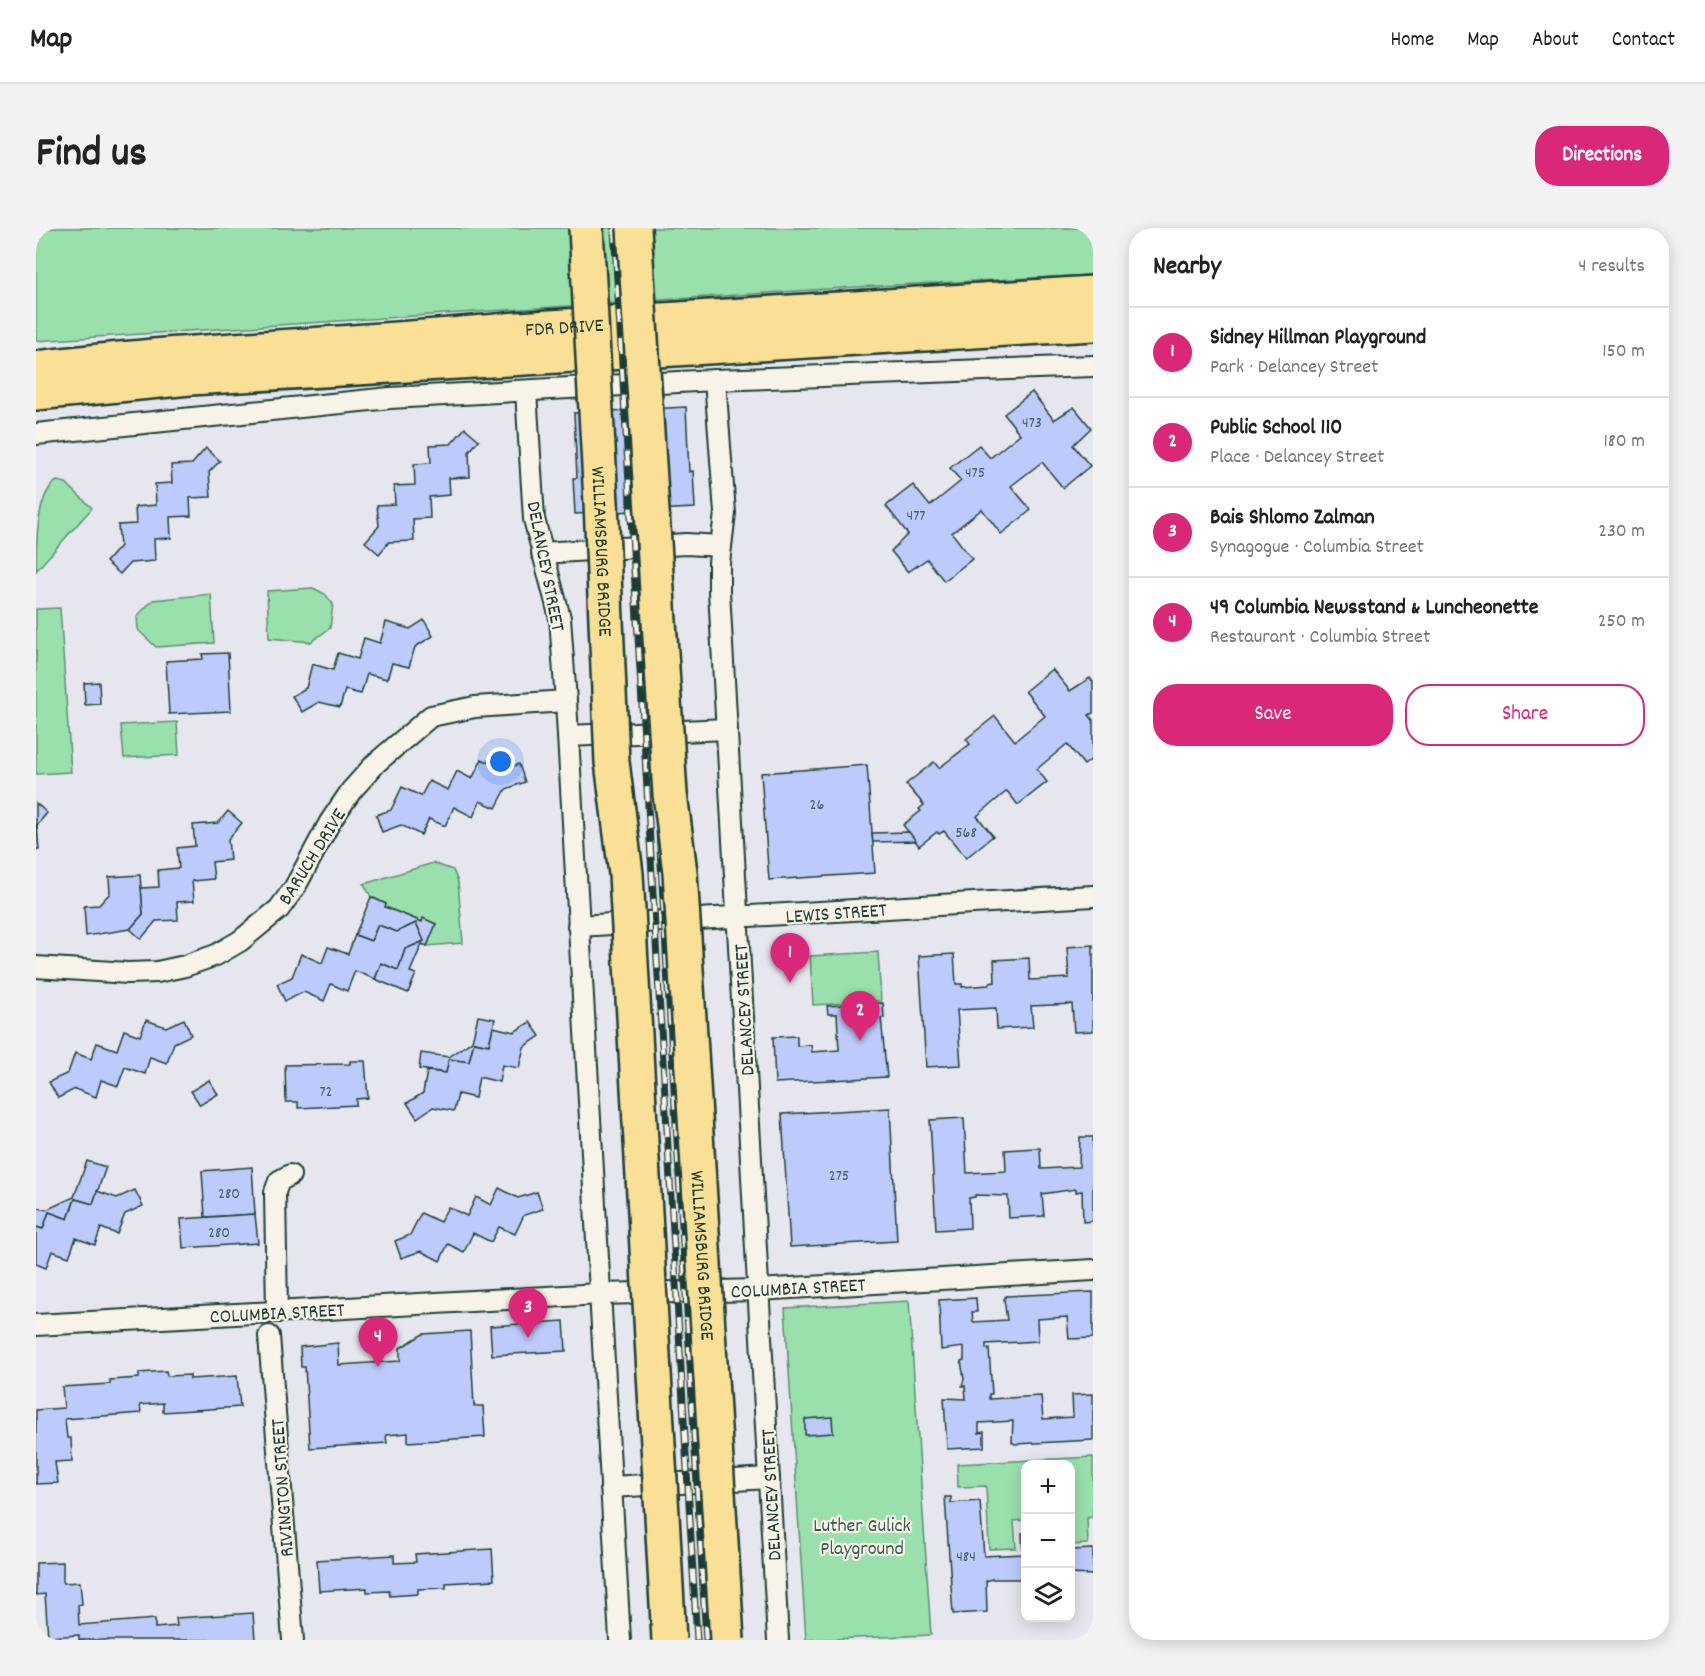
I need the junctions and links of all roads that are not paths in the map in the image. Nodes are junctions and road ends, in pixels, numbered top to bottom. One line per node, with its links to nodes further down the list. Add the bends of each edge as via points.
1 (586, 228): 25 (highway, WILLIAMSBURG BRIDGE, bridge, via 612,762)
2 (601, 228): 25 (highway, WILLIAMSBURG BRIDGE, bridge, via 628,755)
3 (634, 228): 24 (highway, WILLIAMSBURG BRIDGE, bridge, via 670,794)
4 (653, 228): 24 (highway, WILLIAMSBURG BRIDGE, bridge, via 668,501 691,789)
5 (1093, 293): 7 (highway, FDR DRIVE)
6 (1093, 324): 10 (highway, FDR DRIVE)
7 (518, 329): 9 (highway, via 424,327); 12 (highway, FDR DRIVE)
8 (1093, 344): 10 (highway, via 741,366 501,375)
9 (36, 354)
10 (438, 363): 13 (highway, FDR DRIVE)
11 (1093, 366): 14 (street)
12 (36, 368)
13 (190, 378): 16 (highway, FDR DRIVE); 17 (highway, via 102,403)
14 (715, 380): 15 (street); 19 (street, DELANCEY STREET, via 725,513)
15 (526, 391): 18 (street, via 390,398); 20 (street, DELANCEY STREET, via 534,519)
16 (36, 393)
17 (36, 413)
18 (36, 434)
19 (721, 546): 20 (street, via 686,544); 22 (street, DELANCEY STREET, via 719,591)
20 (542, 553): 21 (street, DELANCEY STREET, via 560,618)
21 (566, 701): 23 (street, DELANCEY STREET); 29 (street, BARUCH DRIVE, via 475,707 431,716 383,756 351,791 296,887 279,909 216,955 157,972)
22 (727, 729): 23 (street); 27 (street, DELANCEY STREET)
23 (568, 736): 28 (street, DELANCEY STREET)
24 (680, 872): 42 (highway, WILLIAMSBURG BRIDGE, bridge)
25 (626, 874): 41 (highway, WILLIAMSBURG BRIDGE, bridge)
26 (1093, 897): 27 (street, LEWIS STREET)
27 (738, 918): 28 (street, LEWIS STREET); 32 (street, DELANCEY STREET)
28 (578, 926): 33 (street, DELANCEY STREET)
29 (36, 968)
30 (290, 1174): 34 (street, via 279,1181 275,1192)
31 (1093, 1270): 32 (street, COLUMBIA STREET)
32 (758, 1290): 33 (street, COLUMBIA STREET); 37 (street, DELANCEY STREET)
33 (600, 1294): 34 (street, COLUMBIA STREET); 38 (street, DELANCEY STREET)
34 (277, 1312): 35 (street, COLUMBIA STREET)
35 (36, 1325)
36 (269, 1336): 39 (street, RIVINGTON STREET)
37 (769, 1478): 38 (street); 43 (street, DELANCEY STREET)
38 (611, 1487): 40 (street, DELANCEY STREET)
39 (293, 1640)
40 (620, 1640)
41 (669, 1640)
42 (727, 1640)
43 (778, 1640)

